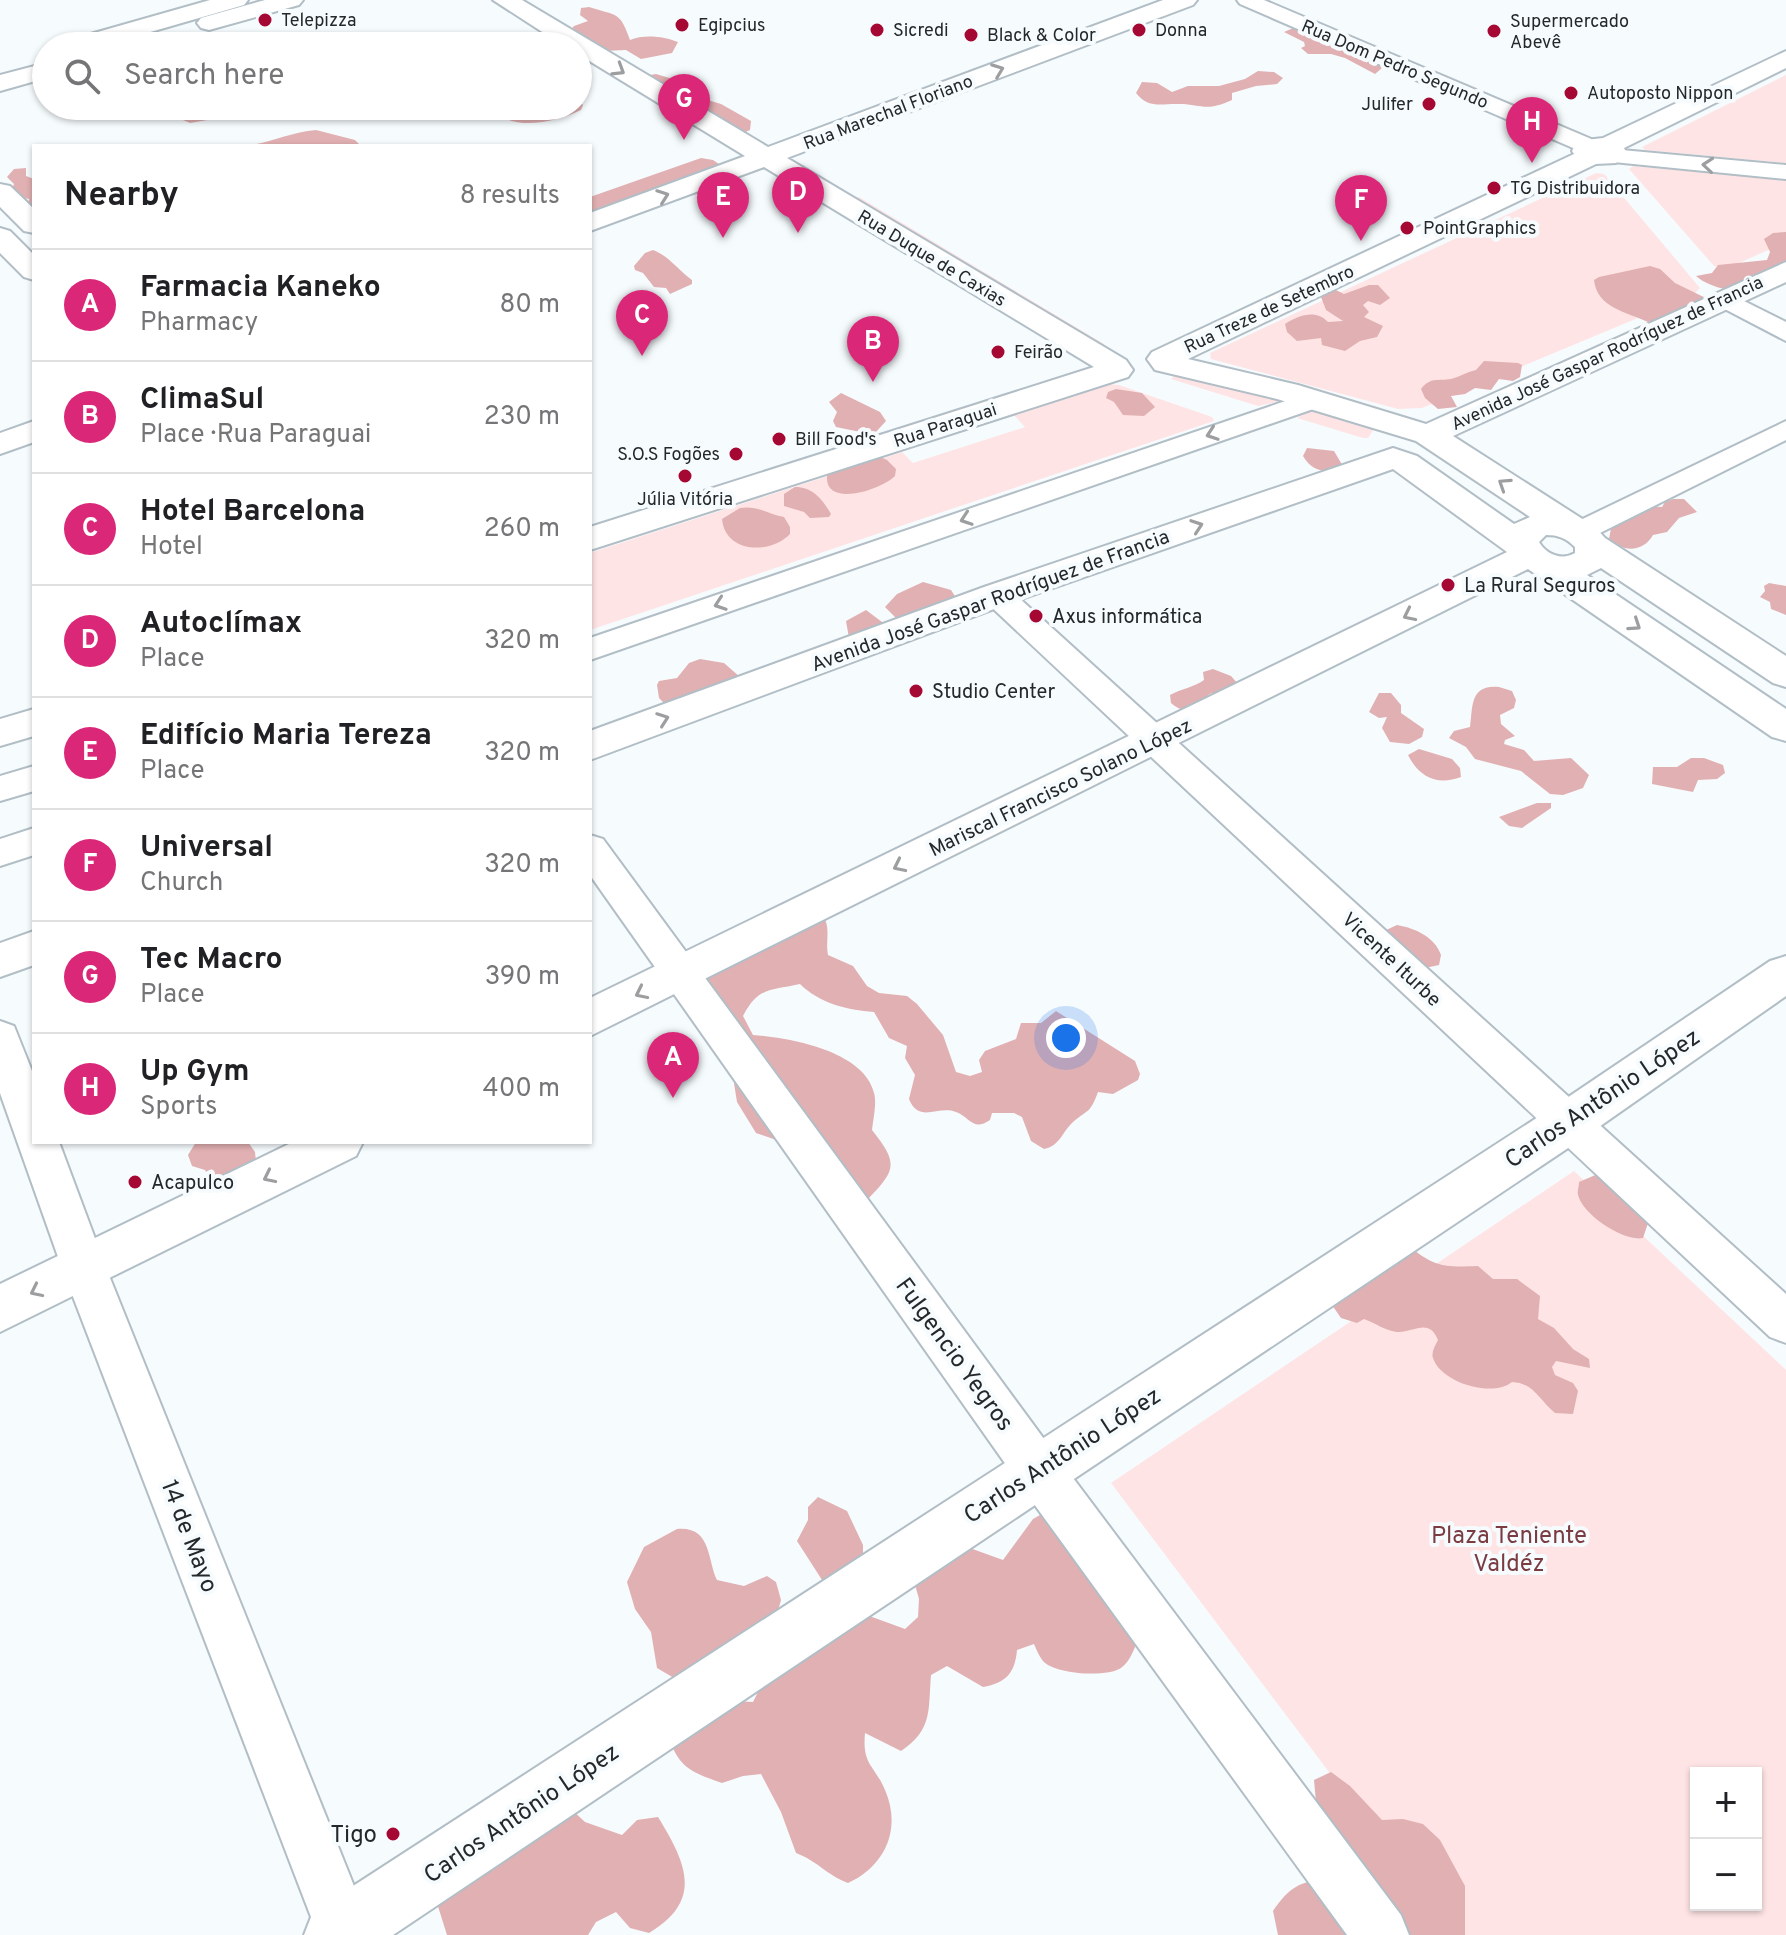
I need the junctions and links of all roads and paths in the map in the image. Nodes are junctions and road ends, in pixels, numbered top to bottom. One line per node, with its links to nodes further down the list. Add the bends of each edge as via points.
1 (236, 0): 9 (main road)
2 (291, 0): 10 (main road)
3 (1130, 0): 8 (main road, Rua Marechal Floriano)
4 (1185, 0): 12 (main road, Rua Marechal Floriano)
5 (1247, 0): 22 (street, Rua Dom Pedro Segundo)
6 (550, 1): 7 (main road); 21 (main road, Rua Duque de Caxias)
7 (514, 6): 11 (main road, Rua Duque de Caxias, one-way to 11)
8 (1067, 24): 12 (main road); 19 (main road, Rua Marechal Floriano)
9 (124, 32)
10 (179, 32)
11 (561, 32)
12 (1091, 35): 20 (main road, Rua Marechal Floriano, one-way to 12)
13 (592, 49): 21 (main road, Rua Duque de Caxias, one-way to 21)
14 (32, 58): 16 (main road)
15 (1786, 58): 22 (main road, Rua Treze de Setembro)
16 (0, 67)
17 (32, 74): 18 (main road)
18 (0, 83)
19 (866, 98): 20 (main road); 21 (main road, Rua Marechal Floriano)
20 (891, 111): 21 (main road, Rua Marechal Floriano)
21 (768, 146): 24 (main road, Rua Duque de Caxias); 26 (main road, Rua Duque de Caxias); 27 (main road, Rua Marechal Floriano); 28 (main road, Rua Marechal Floriano, one-way to 21)
22 (1599, 151): 23 (street, Rua Dom Pedro Segundo, one-way to 22); 36 (main road, Rua Treze de Setembro)
23 (1786, 172)
24 (858, 185): 26 (main road); 36 (main road, Rua Duque de Caxias)
25 (0, 192): 29 (main road)
26 (830, 197): 36 (main road, Rua Duque de Caxias)
27 (592, 199)
28 (592, 222)
29 (32, 224)
30 (32, 227): 31 (main road)
31 (0, 237): 32 (main road)
32 (32, 269)
33 (1786, 271): 34 (main road, Avenida José Gaspar Rodríguez de Francia)
34 (1726, 300): 35 (street); 43 (main road, Avenida José Gaspar Rodríguez de Francia)
35 (1786, 333)
36 (1140, 364): 37 (main road, Rua Duque de Caxias); 39 (main road, Rua Duque de Caxias); 47 (main road, Rua Paraguai)
37 (1312, 400): 39 (street); 43 (main road, Rua Duque de Caxias)
38 (32, 407): 40 (main road)
39 (1264, 416): 45 (main road, Rua Duque de Caxias); 50 (street, one-way to 50)
40 (0, 418)
41 (1786, 429): 46 (street)
42 (32, 432): 44 (main road)
43 (1428, 435): 45 (main road, Avenida José Gaspar Rodríguez de Francia, via 1393,433 1383,441); 46 (main road, Rua Duque de Caxias, one-way to 43)
44 (0, 444)
45 (1394, 458): 48 (main road, Rua Duque de Caxias); 49 (main road, Avenida José Gaspar Rodríguez de Francia, one-way to 45)
46 (1580, 535): 48 (main road, via 1592,558 1580,567); 51 (main road, Rua Duque de Caxias)
47 (592, 538)
48 (1533, 555): 53 (main road, Rua Duque de Caxias, one-way to 53); 55 (main road, Mariscal Francisco Solano López, one-way to 55)
49 (997, 595): 55 (street, Vicente Iturbe); 56 (main road, Avenida José Gaspar Rodríguez de Francia, one-way to 49)
50 (592, 648)
51 (1786, 674)
52 (32, 723): 54 (main road)
53 (1786, 728)
54 (0, 733)
55 (1156, 740): 65 (main road, Mariscal Francisco Solano López, one-way to 65); 68 (street, Vicente Iturbe)
56 (592, 745)
57 (32, 779): 58 (street)
58 (0, 789)
59 (32, 842): 61 (street)
60 (592, 851): 65 (street, Fulgencio Yegros)
61 (0, 853)
62 (32, 949): 63 (main road)
63 (0, 960)
64 (1786, 973): 68 (main road, Carlos Antônio López)
65 (680, 974): 66 (main road, Mariscal Francisco Solano López, one-way to 66); 75 (street, Fulgencio Yegros)
66 (592, 1017)
67 (0, 1037): 69 (street)
68 (1569, 1122): 74 (street, Vicente Iturbe); 75 (main road, Carlos Antônio López)
69 (32, 1125)
70 (39, 1144): 72 (street, 14 de Mayo)
71 (335, 1144): 72 (main road, one-way to 72)
72 (84, 1268): 73 (main road, one-way to 73); 76 (street, 14 de Mayo)
73 (0, 1309)
74 (1786, 1323)
75 (1038, 1470): 76 (main road, Carlos Antônio López); 77 (street, Fulgencio Yegros)
76 (343, 1934)
77 (1381, 1935)

